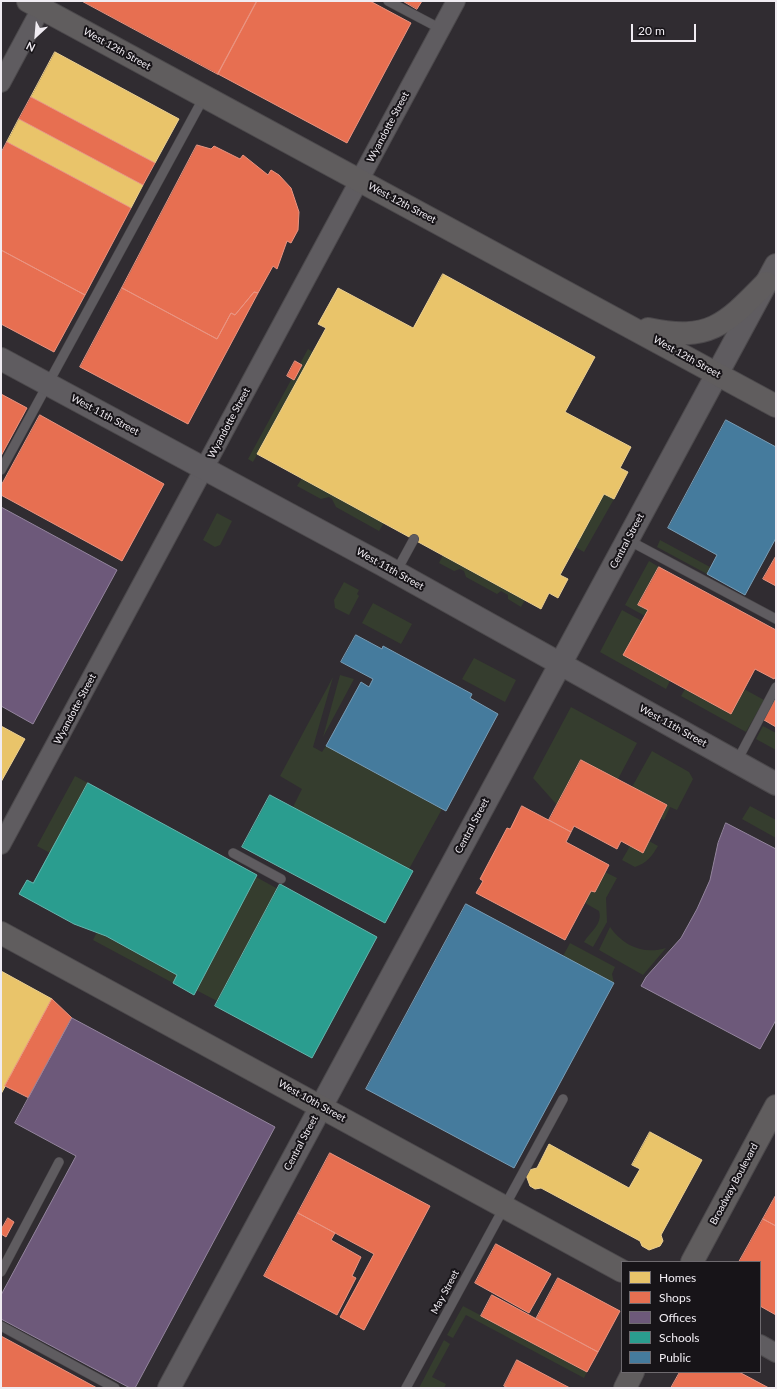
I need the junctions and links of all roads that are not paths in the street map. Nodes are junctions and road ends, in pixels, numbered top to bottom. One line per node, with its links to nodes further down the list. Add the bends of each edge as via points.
1 (388, 1): 4 (lane)
2 (456, 1): 4 (street, Wyandotte Street)
3 (38, 3): 5 (street); 6 (main road, West 12th Street)
4 (441, 29): 7 (street, Wyandotte Street)
5 (1, 83)
6 (204, 96): 7 (main road, West 12th Street); 12 (lane)
7 (359, 180): 9 (main road, West 12th Street); 14 (street, Wyandotte Street)
8 (771, 274): 9 (main road, via 742,308 720,325 704,332 670,334); 11 (street, Central Street)
9 (627, 324): 11 (main road, West 12th Street)
10 (1, 359): 12 (street, West 11th Street)
11 (717, 373): 13 (main road, West 12th Street); 17 (street, Central Street)
12 (48, 384): 14 (street, West 11th Street); 15 (lane)
13 (776, 406)
14 (204, 469): 18 (street, West 11th Street); 24 (street, Wyandotte Street)
15 (1, 470)
16 (414, 539): 18 (lane)
17 (628, 540): 19 (lane); 20 (street, Central Street)
18 (396, 572): 20 (street, West 11th Street)
19 (776, 619)
20 (561, 664): 22 (street, West 11th Street); 29 (street, Central Street)
21 (776, 687): 22 (lane)
22 (737, 761): 23 (street, West 11th Street)
23 (776, 784)
24 (1, 845)
25 (233, 853): 26 (lane)
26 (281, 879)
27 (1, 933): 29 (main road, West 10th Street)
28 (563, 1099): 32 (lane, May Street)
29 (321, 1106): 32 (main road, West 10th Street); 41 (street, Central Street)
30 (776, 1106): 33 (main road, Broadway Boulevard)
31 (59, 1162): 35 (lane)
32 (504, 1207): 34 (main road, West 10th Street); 42 (lane, May Street)
33 (693, 1261)
34 (621, 1270)
35 (1, 1272)
36 (1, 1326): 40 (lane)
37 (761, 1345): 38 (street)
38 (776, 1353)
39 (632, 1373): 43 (main road)
40 (115, 1388)
41 (169, 1388)
42 (406, 1388)
43 (625, 1388)

